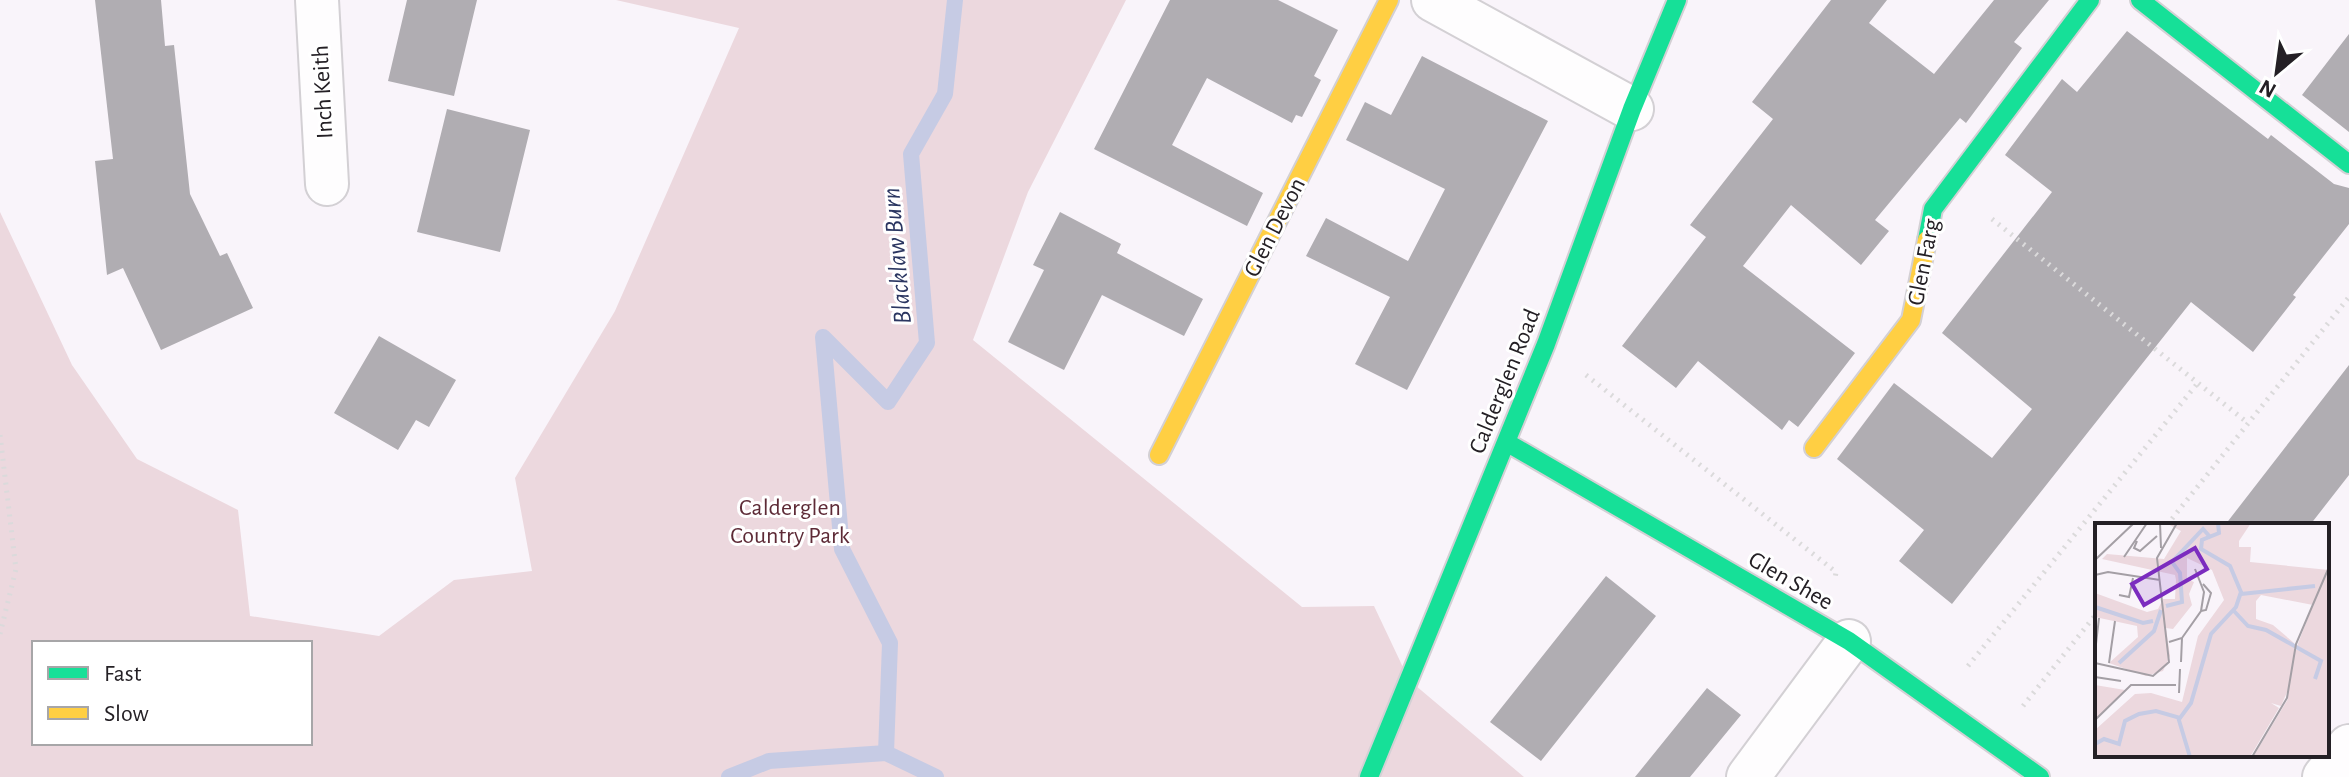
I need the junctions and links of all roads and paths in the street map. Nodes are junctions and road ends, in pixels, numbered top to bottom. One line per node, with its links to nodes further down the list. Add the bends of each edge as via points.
1 (317, 0): 9 (street, Inch Keith)
2 (1389, 0): 18 (street, Glen Devon)
3 (1433, 0): 7 (street)
4 (1677, 0): 7 (street, Calderglen Road)
5 (2090, 0): 17 (street, Glen Farg, via 1933,209 1911,320)
6 (2153, 4): 8 (street)
7 (1632, 109): 12 (street, Calderglen Road)
8 (2349, 164)
9 (327, 184)
10 (1992, 219): 13 (path)
11 (2349, 297): 14 (path)
12 (1546, 344): 16 (street, Calderglen Road); 22 (path, via 1836,572)
13 (2197, 384): 14 (path); 23 (path)
14 (2248, 423): 19 (path)
15 (0, 435): 21 (path, via 16,569)
16 (1506, 442): 22 (street, Glen Shee); 26 (street, Calderglen Road)
17 (1814, 448)
18 (1159, 455)
19 (2169, 523)
20 (2095, 616): 24 (path)
21 (0, 634)
22 (1837, 634): 23 (street, Glen Shee); 27 (street)
23 (1937, 704): 24 (street, Glen Shee)
24 (1993, 743): 28 (street, Glen Shee)
25 (2349, 746): 29 (street)
26 (1369, 777)
27 (1748, 777)
28 (2040, 777)
29 (2324, 777)

